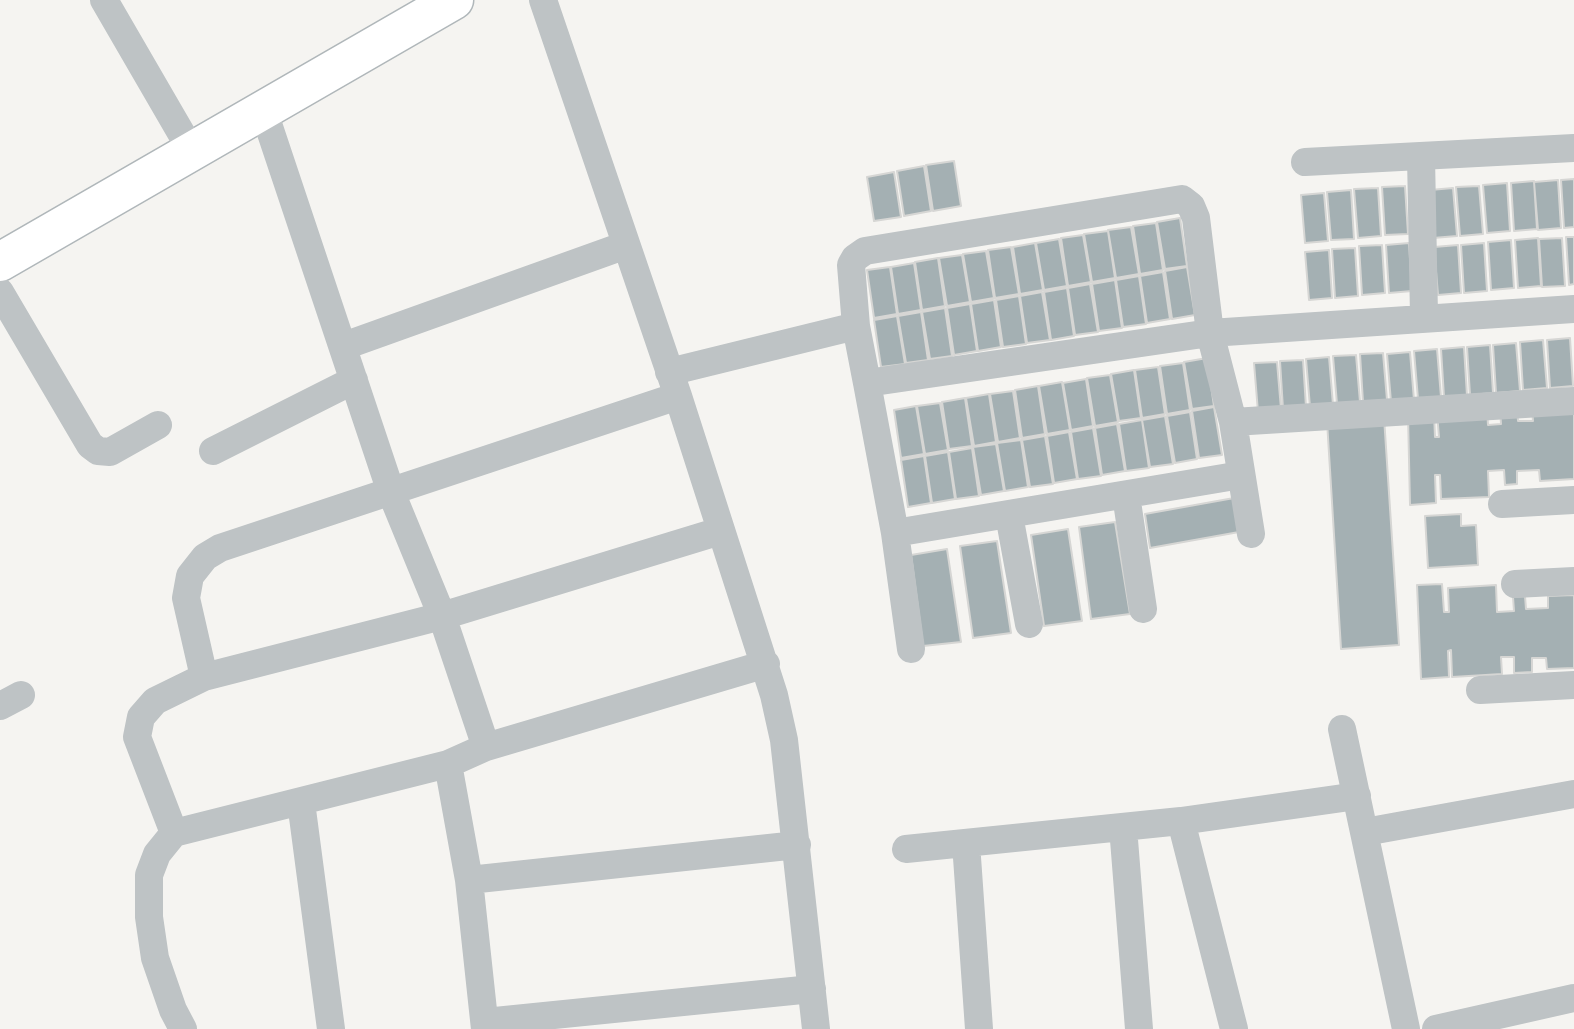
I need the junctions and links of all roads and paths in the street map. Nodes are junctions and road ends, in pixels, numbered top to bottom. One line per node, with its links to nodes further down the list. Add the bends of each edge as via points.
1 (104, 0): 6 (street)
2 (454, 0): 4 (main road)
3 (543, 0): 9 (street)
4 (263, 109): 6 (main road); 16 (street)
5 (1574, 148): 7 (street)
6 (191, 150): 10 (main road)
7 (1421, 156): 8 (street); 13 (street)
8 (1305, 162)
9 (626, 245): 16 (street); 19 (street)
10 (0, 262)
11 (0, 292): 22 (street, via 90,445 110,452)
12 (1574, 309): 13 (street)
13 (1424, 316): 15 (street)
14 (856, 326): 15 (street, via 851,265 865,251 1182,199 1196,218); 18 (street); 19 (street)
15 (1210, 333): 18 (street); 21 (street)
16 (344, 346): 17 (street)
17 (354, 380): 23 (street); 25 (street)
18 (867, 383): 31 (street)
19 (674, 384): 25 (street); 30 (street)
20 (1574, 401): 21 (street)
21 (1233, 422): 24 (street)
22 (158, 425)
23 (212, 451)
24 (1241, 475): 26 (street); 32 (street)
25 (391, 492): 36 (street); 40 (street, via 220,548 205,557 190,576 187,598)
26 (1126, 495): 29 (street); 35 (street)
27 (1574, 500): 28 (street)
28 (1502, 504)
29 (1009, 515): 31 (street); 37 (street)
30 (720, 531): 36 (street); 39 (street)
31 (895, 533): 38 (street)
32 (1251, 534)
33 (1574, 581): 34 (street)
34 (1515, 584)
35 (1143, 609)
36 (442, 616): 40 (street); 44 (street)
37 (1028, 624)
38 (911, 649)
39 (766, 664): 44 (street); 54 (street, via 785,740)
40 (204, 677): 52 (street, via 155,701 141,717 137,737)
41 (1574, 685): 42 (street)
42 (1480, 690)
43 (1342, 729): 47 (street)
44 (486, 747): 45 (street)
45 (448, 764): 48 (street); 56 (street)
46 (1574, 794): 51 (street)
47 (1357, 796): 49 (street); 51 (street)
48 (300, 802): 52 (street); 61 (street)
49 (1181, 821): 50 (street); 65 (street)
50 (1124, 827): 53 (street); 64 (street)
51 (1365, 832): 66 (street)
52 (174, 833): 60 (street, via 157,854 149,875 149,917 155,958)
53 (966, 843): 55 (street); 63 (street)
54 (797, 845): 56 (street); 57 (street)
55 (906, 849)
56 (469, 880): 59 (street)
57 (811, 989): 59 (street); 62 (street)
58 (1574, 998): 67 (street)
59 (485, 1025)
60 (183, 1029)
61 (331, 1029)
62 (816, 1029)
63 (979, 1029)
64 (1139, 1029)
65 (1234, 1029)
66 (1406, 1029)
67 (1436, 1029)

